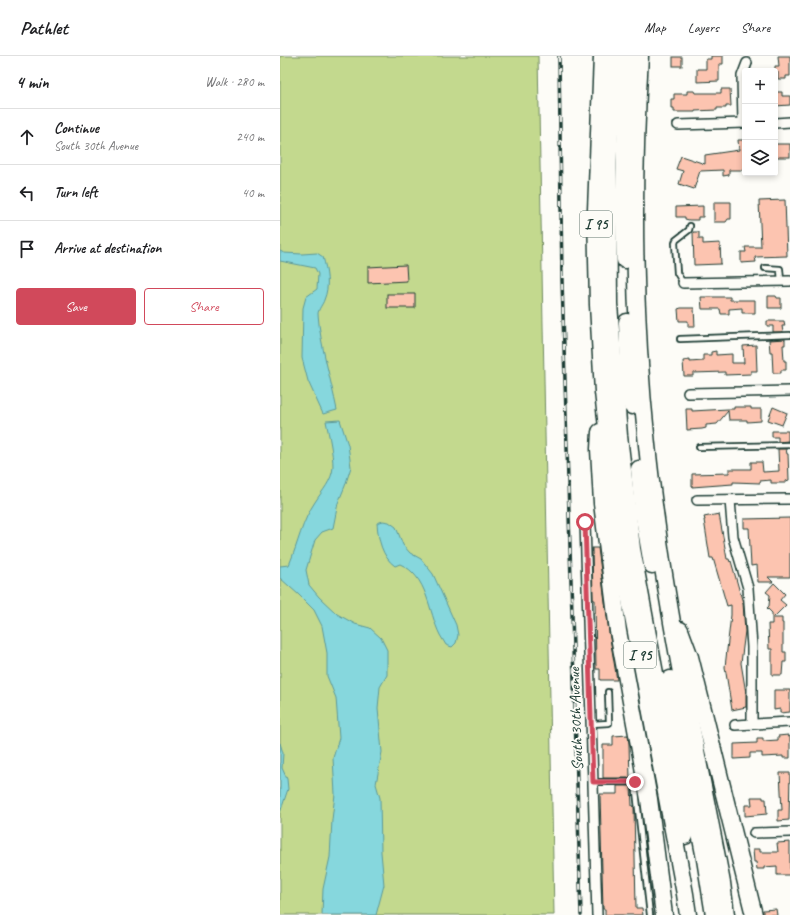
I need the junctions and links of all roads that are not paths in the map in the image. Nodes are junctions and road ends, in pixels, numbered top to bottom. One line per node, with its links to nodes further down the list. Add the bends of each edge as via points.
1 (602, 56): 20 (highway, I 95, via 596,210)
2 (614, 56): 41 (highway, via 608,170 609,304 619,436 632,549)
3 (629, 56): 42 (highway, via 623,210 629,371 643,512)
4 (640, 56): 7 (highway, I 95)
5 (644, 56): 7 (highway)
6 (747, 63): 8 (street, via 742,76)
7 (639, 72): 28 (highway, I 95, via 635,206 636,301 647,446)
8 (743, 104)
9 (790, 122): 11 (street)
10 (742, 123): 12 (street)
11 (778, 123)
12 (678, 125)
13 (690, 226): 16 (lane, via 675,243 677,273)
14 (765, 268): 15 (lane, via 780,269)
15 (786, 281): 16 (street)
16 (683, 283)
17 (790, 336): 18 (lane)
18 (680, 339)
19 (790, 391): 21 (street)
20 (603, 392): 39 (highway, via 599,449 608,561 618,631 649,799); 40 (highway, I 95, via 627,584)
21 (688, 393)
22 (790, 445): 23 (lane)
23 (699, 447)
24 (790, 499): 26 (street)
25 (697, 500): 26 (street)
26 (730, 500): 32 (street, via 733,537 748,588 752,648)
27 (585, 522): 31 (street, South 30th Avenue)
28 (667, 597): 43 (highway, I 95); 44 (highway, via 690,657)
29 (608, 692): 31 (lane, via 609,723)
30 (790, 722): 32 (street)
31 (591, 724): 34 (street, South 30th Avenue)
32 (752, 724): 33 (street)
33 (735, 725)
34 (593, 782): 37 (street, South 30th Avenue); 38 (lane, via 635,782)
35 (790, 832): 36 (street)
36 (754, 833)
37 (597, 915)
38 (650, 915)
39 (664, 915)
40 (688, 915)
41 (699, 915)
42 (714, 915)
43 (726, 915)
44 (754, 915)

